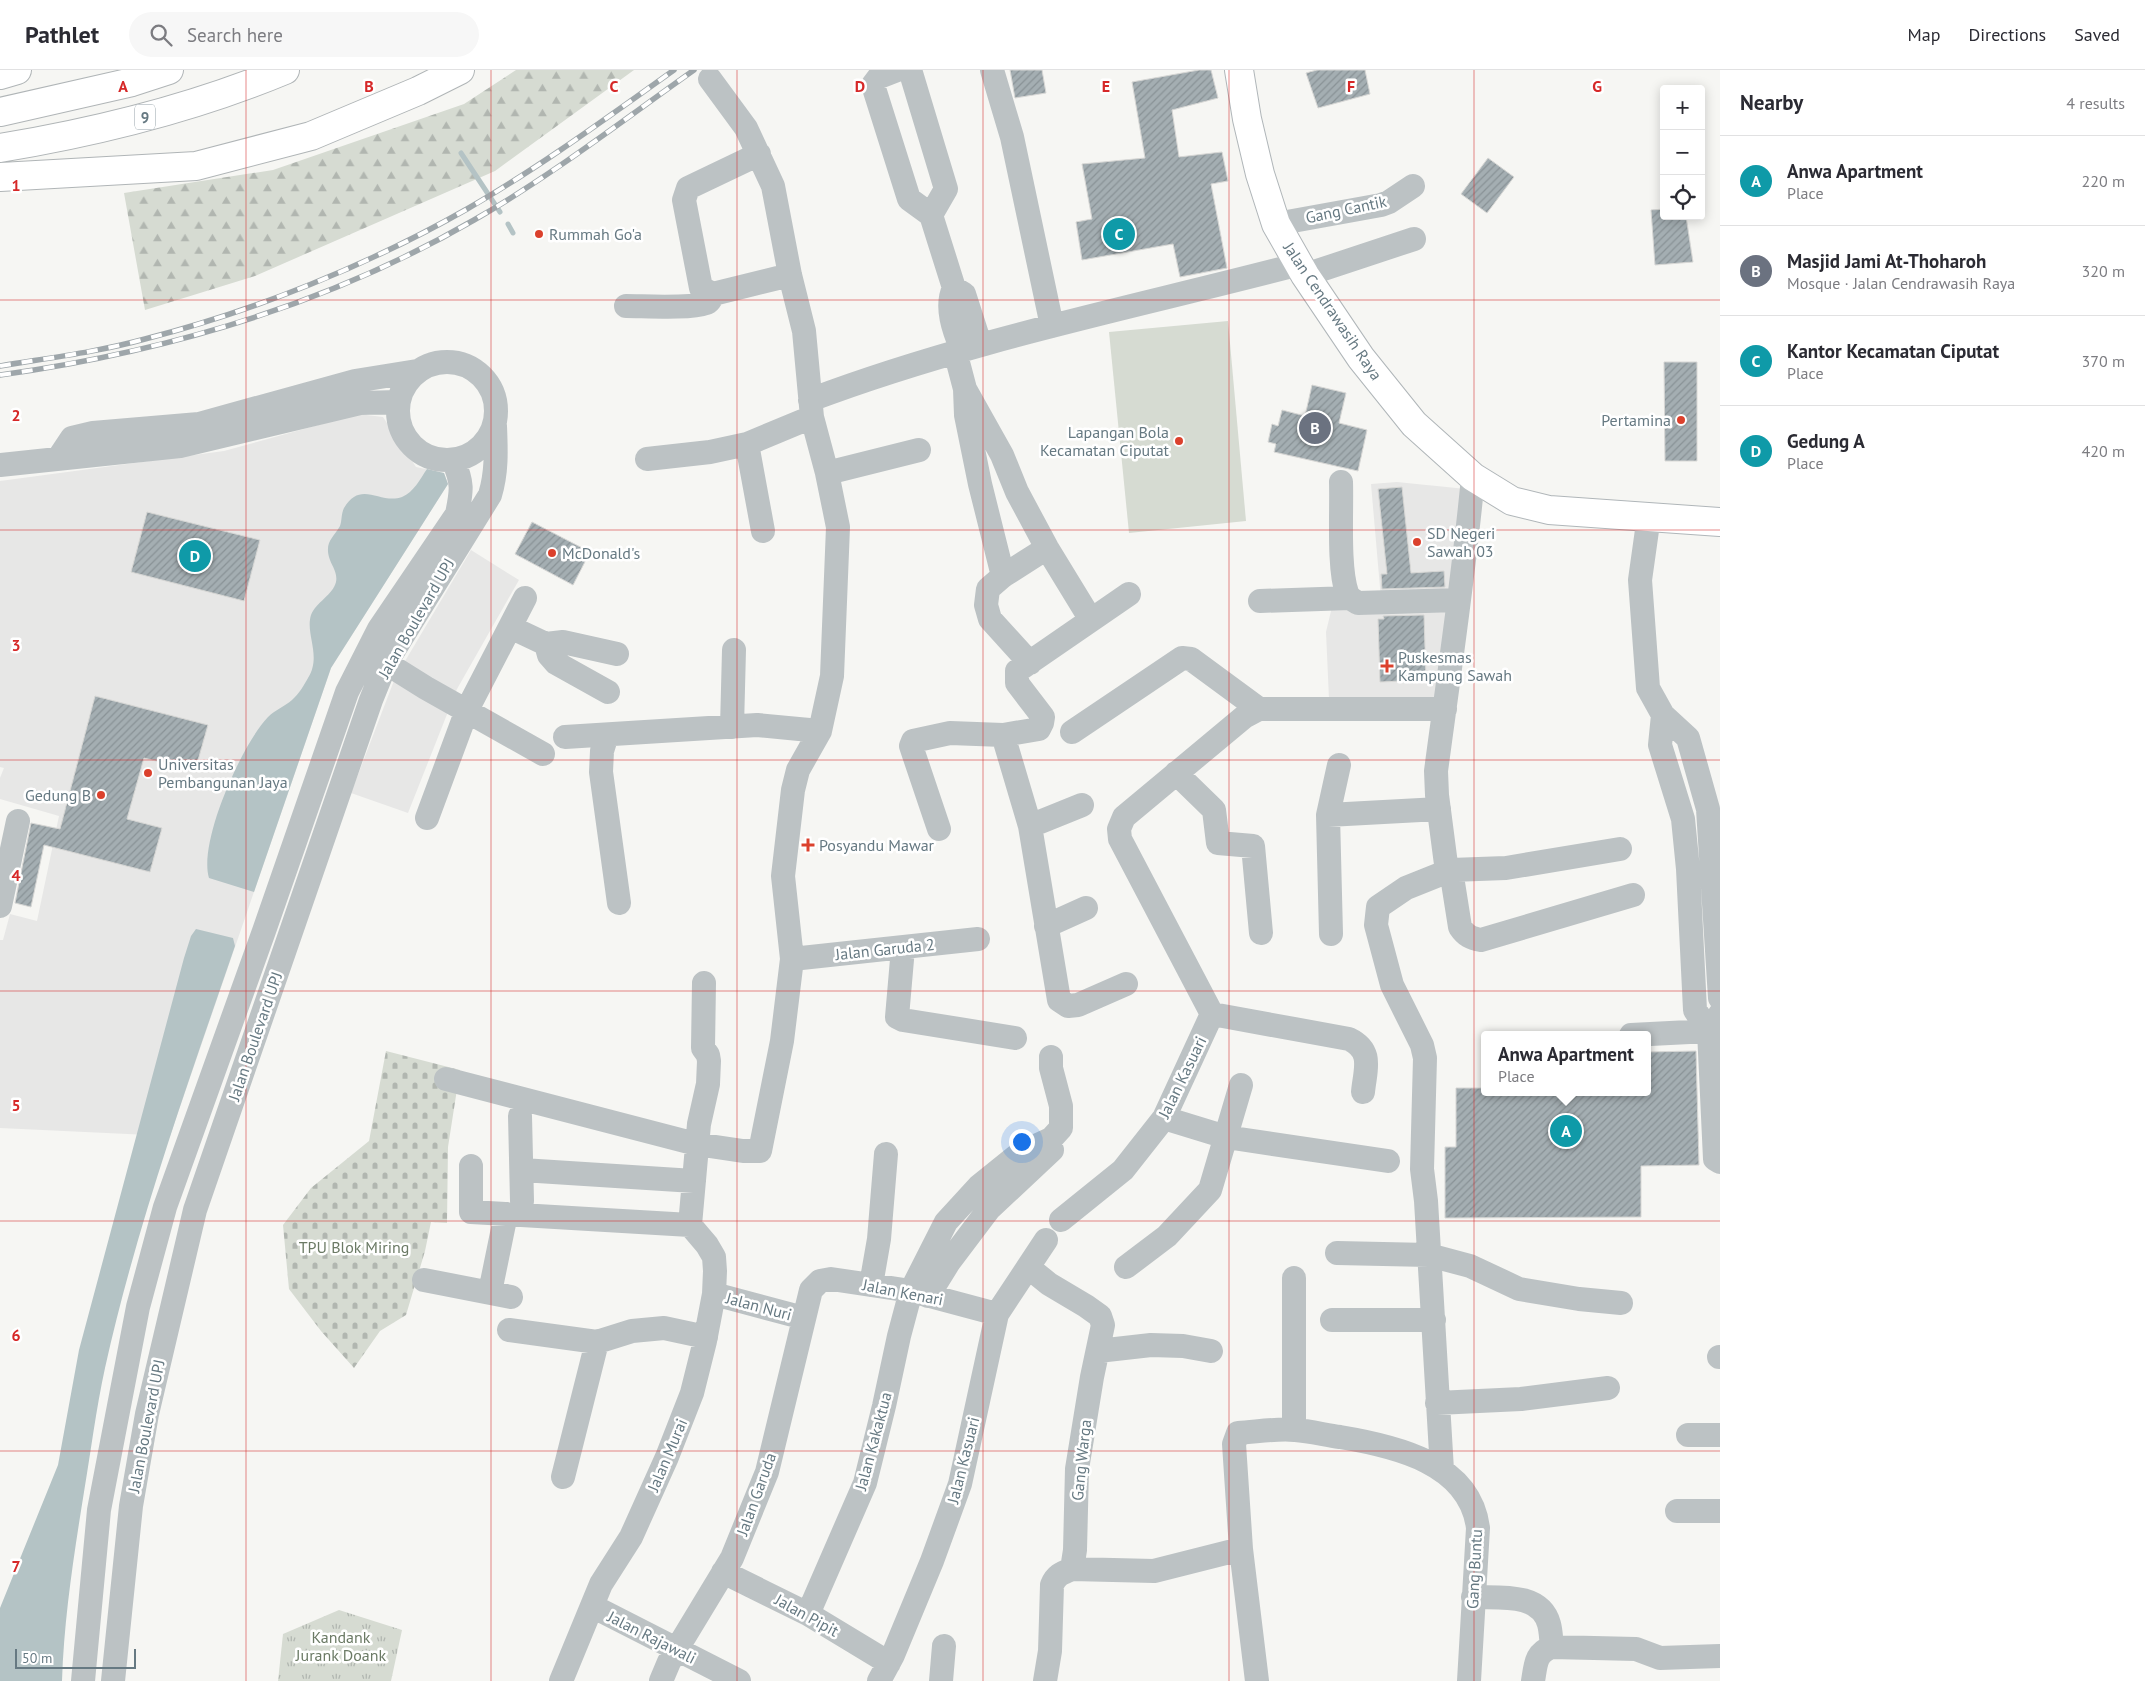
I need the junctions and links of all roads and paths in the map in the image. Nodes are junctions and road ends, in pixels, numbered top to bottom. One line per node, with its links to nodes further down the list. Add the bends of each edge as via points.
1 (17, 70): 9 (main road)
2 (169, 70): 11 (main road, 9, via 132,82)
3 (285, 70): 12 (main road, 9, via 246,86 140,118 62,138)
4 (460, 70): 14 (main road, via 311,136 196,166)
5 (898, 70): 16 (street, via 879,77 874,85 909,199)
6 (906, 70): 16 (street, via 911,72 946,189)
7 (992, 70): 23 (street, via 1012,137)
8 (1238, 70): 17 (main road, Jalan Cendrawasih Raya, via 1258,165)
9 (0, 75)
10 (710, 79): 13 (street, via 746,128)
11 (0, 112)
12 (0, 148)
13 (759, 154): 20 (street, via 773,186); 21 (street, via 688,188 684,200 701,288)
14 (0, 177)
15 (1413, 186): 17 (street, Gang Cantik, via 1381,205)
16 (931, 215): 24 (street, via 954,288 964,294)
17 (1276, 224): 19 (main road, Jalan Cendrawasih Raya)
18 (1414, 239): 19 (street)
19 (1302, 270): 23 (street); 37 (main road, Jalan Cendrawasih Raya, via 1361,358 1414,424)
20 (790, 275): 21 (street); 28 (street, via 804,331)
21 (713, 294): 22 (street, via 705,304)
22 (626, 306)
23 (1052, 326): 24 (street)
24 (966, 348): 26 (street); 28 (street, via 875,377)
25 (417, 371): 27 (street, via 407,382); 29 (street, via 443,361 470,366 482,375 496,399); 32 (street, via 356,381 198,424 93,433 72,438)
26 (965, 389): 39 (street, via 1002,455); 40 (street, via 966,415)
27 (398, 402): 32 (street, via 360,403 180,446); 33 (street, via 399,423 412,445 433,458)
28 (811, 409): 30 (street); 36 (street)
29 (495, 426): 33 (street, via 479,449); 56 (street, Jalan Boulevard UPJ, via 496,454 490,495)
30 (747, 444): 34 (street); 43 (street)
31 (919, 450): 36 (street)
32 (58, 460): 35 (street)
33 (453, 460): 86 (street, Jalan Boulevard UPJ, via 461,478 457,514 379,629 347,692)
34 (647, 460)
35 (0, 465)
36 (827, 473): 64 (street, via 838,527 832,676)
37 (1473, 477): 41 (main road, Jalan Cendrawasih Raya, via 1512,501 1549,510); 49 (street, via 1465,566)
38 (1341, 482): 48 (street, via 1343,570)
39 (1017, 492): 40 (street); 44 (street)
40 (986, 505): 45 (street)
41 (1649, 516): 42 (main road, Jalan Cendrawasih Raya); 62 (street, via 1640,580 1642,609 1648,688)
42 (1720, 522)
43 (763, 532)
44 (1047, 548): 45 (street); 51 (street)
45 (1003, 576): 57 (street, via 988,589 986,605 990,619)
46 (1129, 594): 51 (street)
47 (525, 598): 52 (street)
48 (1350, 598): 49 (street, via 1358,603); 50 (street)
49 (1458, 600): 60 (street)
50 (1260, 601)
51 (1091, 620): 57 (street)
52 (510, 627): 53 (street); 61 (street)
53 (546, 644): 55 (street, via 562,642); 58 (street, via 556,663)
54 (734, 650): 63 (street)
55 (617, 654)
56 (386, 663): 61 (street); 90 (street, Jalan Boulevard UPJ)
57 (1030, 663): 67 (street, via 1017,671 1017,683 1043,717 1042,723 1039,729)
58 (608, 692)
59 (1259, 709): 60 (street); 65 (street, via 1191,659 1182,658); 71 (street, via 1244,717)
60 (1444, 709): 73 (street, via 1436,771)
61 (467, 710): 69 (street); 75 (street)
62 (1663, 715): 95 (street, via 1688,738 1708,809); 97 (street, via 1660,745 1683,819 1695,1010)
63 (732, 727): 64 (street, via 757,725); 66 (street)
64 (820, 731): 92 (street, via 798,770 793,790 783,876)
65 (1072, 732)
66 (606, 735): 68 (street); 82 (street, via 601,772)
67 (1003, 735): 77 (street); 78 (street, via 950,733 913,740 911,743)
68 (565, 737)
69 (543, 754)
70 (1338, 765): 74 (street)
71 (1176, 773): 87 (street, via 1214,810 1218,843 1253,846); 96 (street, via 1124,816 1119,830 1120,840)
72 (1082, 805): 77 (street)
73 (1439, 809): 74 (street); 80 (street)
74 (1328, 815): 88 (street)
75 (428, 818)
76 (18, 821): 83 (street)
77 (1030, 826): 85 (street)
78 (940, 829)
79 (1620, 849): 80 (street, via 1506,868)
80 (1449, 871): 81 (street, via 1460,927 1465,934 1482,940); 120 (street, via 1399,892 1378,907 1376,920 1392,985 1422,1045 1425,1058 1422,1169)
81 (1633, 895)
82 (619, 903)
83 (0, 906)
84 (1086, 908): 85 (street)
85 (1046, 926): 94 (street, via 1059,1000 1068,1006 1078,1005)
86 (264, 931): 90 (street); 159 (street, Jalan Boulevard UPJ, via 165,1207 138,1307 99,1510)
87 (1262, 933)
88 (1331, 934)
89 (978, 939): 91 (street, Jalan Garuda 2)
90 (288, 940): 160 (street, Jalan Boulevard UPJ, via 195,1210 170,1312 146,1414 131,1506)
91 (903, 948): 92 (street, Jalan Garuda 2); 99 (street, via 897,1017)
92 (792, 959): 107 (street, via 782,1041 760,1151)
93 (704, 983): 107 (street, via 703,1048 709,1061 708,1084)
94 (1126, 984)
95 (1720, 998)
96 (1212, 1014): 103 (street, via 1357,1043 1366,1056); 105 (street, Jalan Kasuari)
97 (1715, 1022): 98 (street); 111 (street, via 1715,1159)
98 (1651, 1032)
99 (1015, 1038)
100 (1051, 1058): 127 (street, via 1061,1106 1061,1128 1051,1139 1020,1153 979,1186 946,1222)
101 (446, 1079): 107 (street)
102 (1241, 1085): 106 (street)
103 (1363, 1092)
104 (520, 1116): 113 (street)
105 (1164, 1118): 106 (street); 116 (street, Jalan Kasuari, via 1123,1170)
106 (1226, 1137): 110 (street); 122 (street, via 1210,1190 1167,1236)
107 (696, 1144): 114 (street)
108 (1052, 1150): 127 (street, via 989,1209 949,1262)
109 (886, 1154): 125 (street, via 879,1239)
110 (1388, 1161)
111 (1720, 1162)
112 (471, 1166): 115 (street, via 471,1212)
113 (522, 1170): 114 (street); 115 (street)
114 (694, 1181): 117 (street)
115 (514, 1207): 117 (street); 124 (street, via 500,1295)
116 (1060, 1220)
117 (690, 1225): 128 (street, Jalan Murai, via 714,1257)
118 (1046, 1240): 121 (street, Jalan Kasuari)
119 (1337, 1253): 120 (street)
120 (1429, 1255): 129 (street, via 1470,1266 1519,1289 1578,1300); 133 (street)
121 (1028, 1267): 130 (street, Jalan Kasuari); 137 (street, Gang Warga, via 1100,1316 1103,1331)
122 (1126, 1267)
123 (1294, 1278): 141 (street)
124 (424, 1280)
125 (871, 1285): 126 (street, Jalan Kenari, via 831,1279 820,1281); 127 (street, Jalan Kenari)
126 (811, 1290): 131 (street, Jalan Garuda)
127 (920, 1293): 130 (street, Jalan Kenari); 153 (street, Jalan Kakaktua, via 898,1336 864,1483)
128 (714, 1294): 131 (street, Jalan Nuri); 135 (street, Jalan Murai)
129 (1621, 1303)
130 (997, 1314): 158 (street, Jalan Kasuari, via 960,1484 932,1561)
131 (804, 1318): 150 (street, Jalan Garuda, via 767,1472 732,1558)
132 (1332, 1320): 133 (street)
133 (1434, 1320): 140 (street)
134 (509, 1330): 136 (street)
135 (706, 1337): 136 (street, via 664,1328 632,1331); 152 (street, Jalan Murai, via 692,1394 667,1456 631,1537 601,1584)
136 (597, 1342): 145 (street)
137 (1098, 1351): 138 (street, via 1151,1345); 149 (street, Gang Warga, via 1077,1469)
138 (1211, 1351)
139 (1608, 1388): 140 (street, via 1521,1399)
140 (1437, 1404): 144 (street)
141 (1294, 1430): 144 (street, Gang Buntu, via 1391,1446); 148 (street, Gang Buntu, via 1238,1433 1234,1444)
142 (1688, 1435): 143 (street)
143 (1720, 1435)
144 (1442, 1470): 151 (street, Gang Buntu, via 1464,1489 1477,1518)
145 (563, 1477)
146 (1677, 1511): 147 (street)
147 (1720, 1511)
148 (1241, 1549): 149 (street, via 1154,1571); 166 (street)
149 (1072, 1569): 165 (street, via 1055,1578 1052,1585)
150 (723, 1572): 153 (street, Jalan Pipit); 156 (street, Jalan Garuda)
151 (1473, 1598): 155 (street, via 1520,1599 1540,1608 1548,1622); 167 (street, Gang Buntu)
152 (592, 1606): 156 (street, Jalan Rajawali); 161 (street, Jalan Murai)
153 (808, 1614): 158 (street, Jalan Pipit)
154 (944, 1646): 164 (street)
155 (1552, 1647): 157 (street, via 1636,1650 1660,1658); 168 (street, via 1537,1657)
156 (677, 1650): 162 (street, Jalan Garuda); 163 (street, Jalan Rajawali)
157 (1720, 1656)
158 (884, 1672)
159 (83, 1681)
160 (112, 1681)
161 (562, 1681)
162 (661, 1681)
163 (739, 1681)
164 (941, 1681)
165 (1046, 1681)
166 (1256, 1681)
167 (1468, 1681)
168 (1533, 1681)

